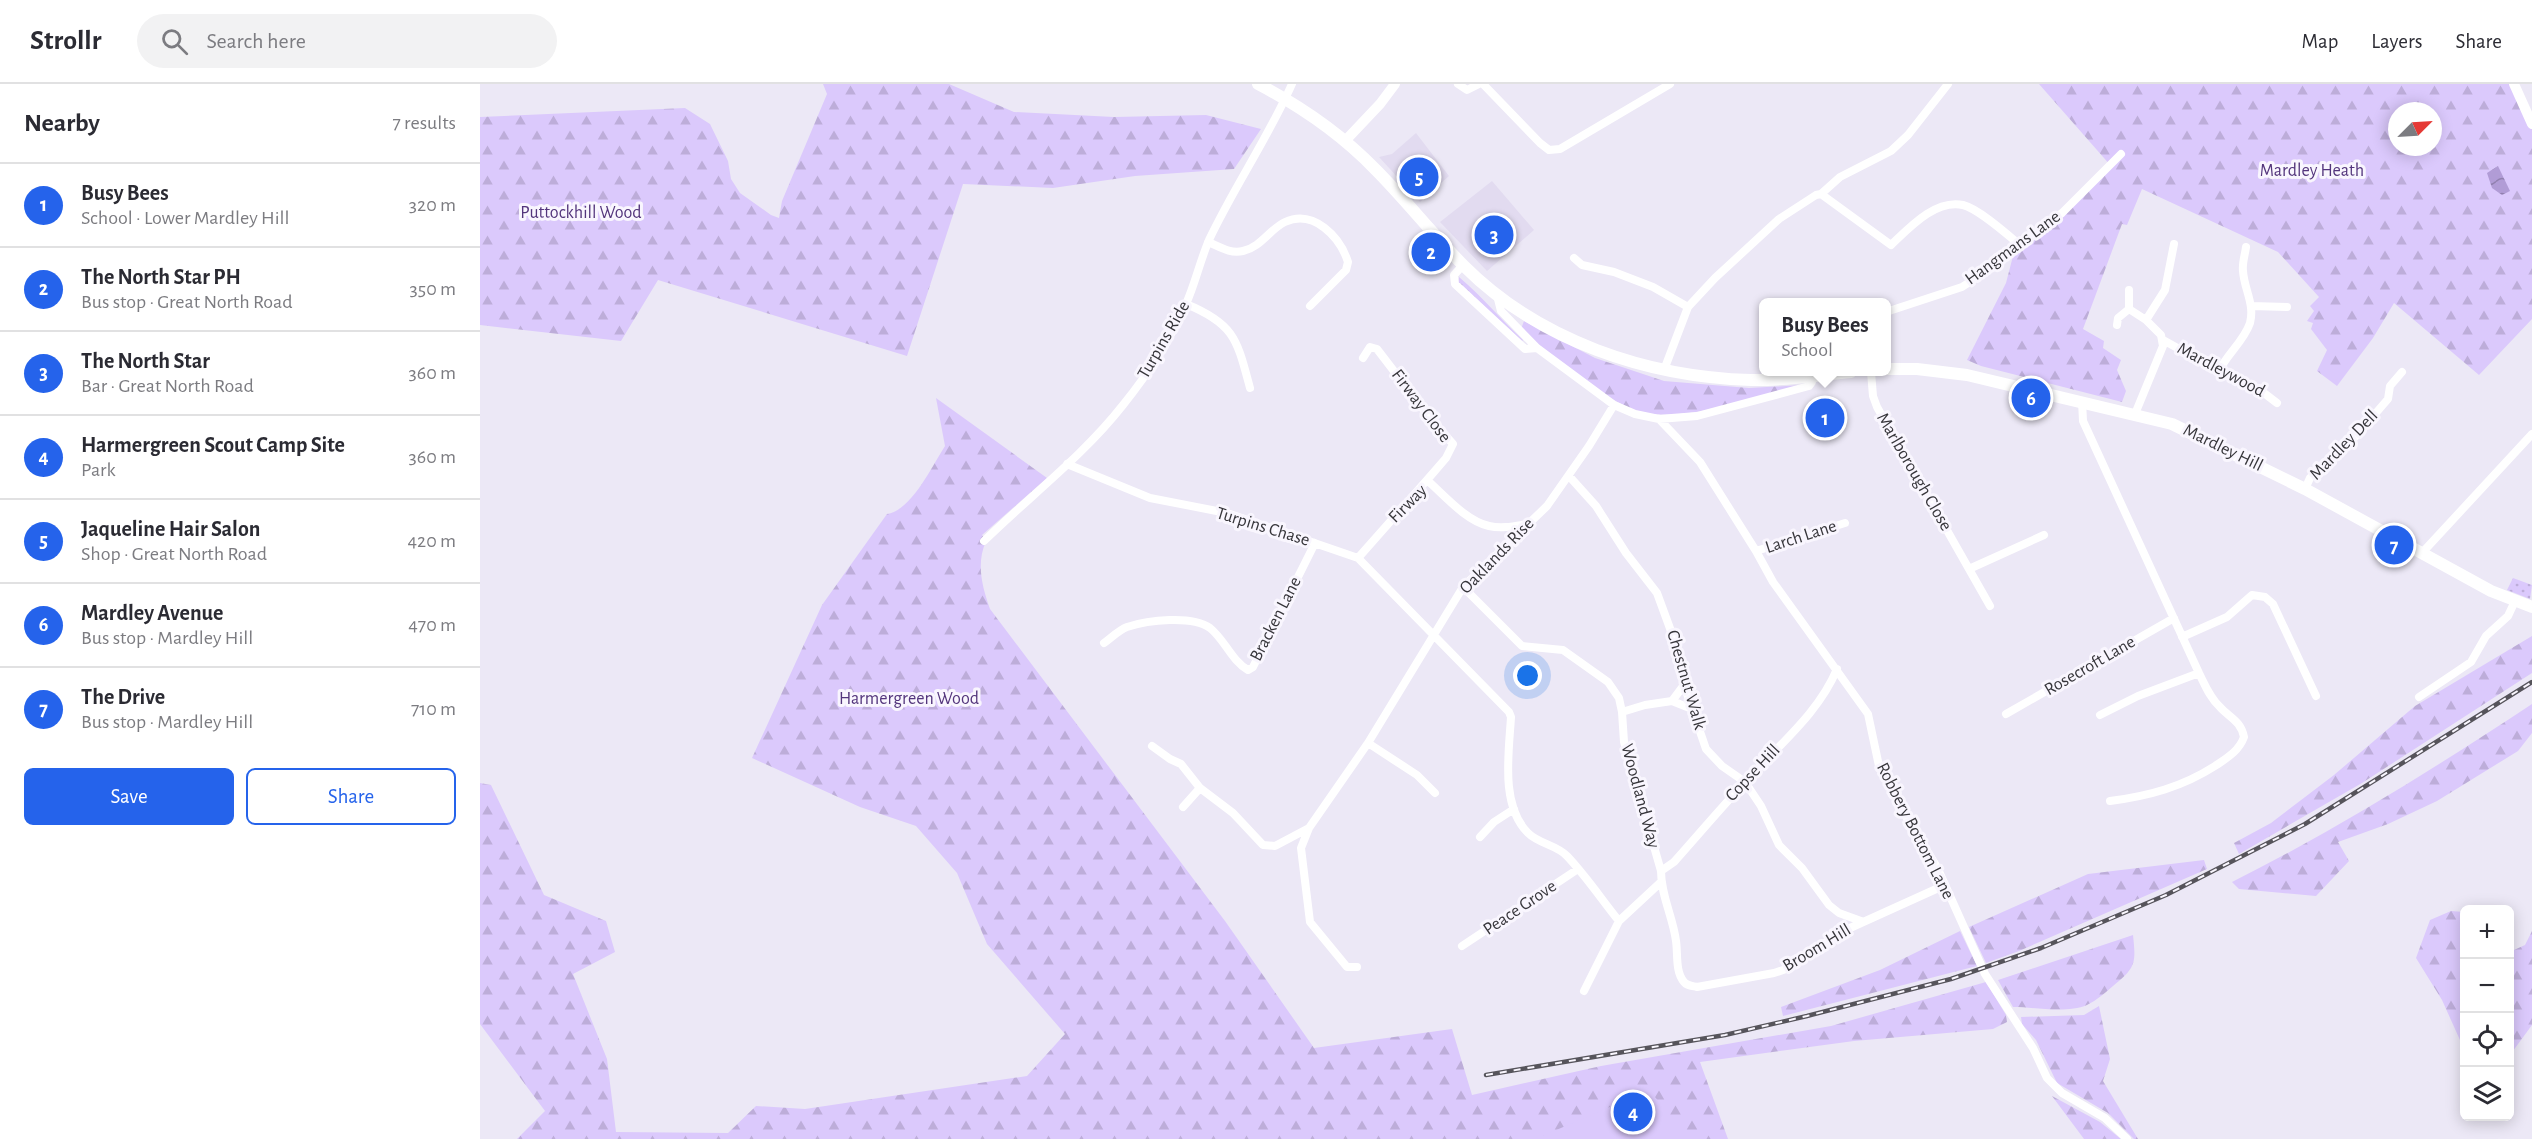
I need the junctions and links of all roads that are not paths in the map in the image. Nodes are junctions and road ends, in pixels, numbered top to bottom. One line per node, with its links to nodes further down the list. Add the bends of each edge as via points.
1 (1258, 84): 9 (main road)
2 (1293, 84): 9 (street, Turpins Ride)
3 (1395, 84): 11 (street)
4 (1458, 84): 5 (street, via 1467,90)
5 (1481, 84): 6 (street, via 1553,151)
6 (1670, 84)
7 (1948, 84): 13 (street, via 1899,144 1840,177)
8 (2514, 84): 10 (street)
9 (1286, 99): 11 (main road); 14 (street, Turpins Ride)
10 (2532, 123)
11 (1345, 141): 19 (main road)
12 (2121, 153): 16 (street, Hangmans Lane, via 2062,213)
13 (1821, 194): 16 (street, via 1891,245 1936,209 1964,205); 24 (street, via 1779,219)
14 (1208, 242): 21 (street, Turpins Ride); 22 (street, via 1231,252 1242,251 1285,222 1298,219 1323,226 1338,240 1348,262 1346,270)
15 (2174, 244): 29 (street, via 2164,290)
16 (2021, 246): 27 (street, Hangmans Lane, via 1962,287)
17 (2246, 247): 23 (street, via 2242,271)
18 (1574, 258): 24 (street, via 1582,265 1653,286)
19 (1463, 265): 28 (main road); 32 (street, via 1454,275 1455,284 1525,349)
20 (2129, 290): 26 (street)
21 (1186, 304): 40 (street, via 1211,315 1232,334); 47 (street, Turpins Ride, via 1148,371 1122,406)
22 (1310, 306)
23 (2251, 306): 25 (street); 36 (street, via 2246,332)
24 (1688, 307): 35 (street)
25 (2287, 307)
26 (2130, 309): 29 (street, Mardleywood); 30 (street, via 2118,318)
27 (1891, 311)
28 (1517, 318): 32 (street); 35 (main road, via 1596,350)
29 (2146, 320): 31 (street, Mardleywood)
30 (2117, 326)
31 (2163, 340): 36 (street, Mardleywood); 44 (street, Mardleywood)
32 (1537, 348): 43 (street)
33 (1363, 358): 49 (street, Firway Close, via 1370,347 1377,349 1453,444)
34 (1891, 369): 41 (main road, Mardley Hill, via 1967,375)
35 (1664, 370): 38 (main road, via 1752,380)
36 (2219, 371): 42 (street, Mardleywood, via 2260,390)
37 (2402, 372): 50 (street, Mardley Dell, via 2390,386 2388,399 2356,436 2310,478)
38 (1812, 376): 45 (street, via 1811,384 1791,392 1718,412)
39 (1871, 376): 59 (street, Marlborough Close, via 1877,407)
40 (1250, 388)
41 (2082, 401): 44 (main road, Mardley Hill); 64 (street, via 2083,421)
42 (2277, 403)
43 (1614, 405): 45 (street); 48 (street, Oaklands Rise)
44 (2135, 414): 50 (main road, Mardley Hill, via 2172,424)
45 (1659, 419): 56 (street, Robbery Bottom Lane, via 1700,462)
46 (2532, 434): 57 (street)
47 (1067, 464): 54 (street, Turpins Ride); 55 (street, Turpins Chase, via 1150,498 1227,513)
48 (1569, 476): 52 (street, Oaklands Rise); 70 (street, Chestnut Walk, via 1596,506 1657,593 1676,642)
49 (1427, 480): 52 (street, Firway, via 1463,511 1488,526); 58 (street, Firway)
50 (2305, 489): 57 (main road, Mardley Hill)
51 (1845, 523): 56 (street, Larch Lane)
52 (1528, 524): 60 (street, Oaklands Rise)
53 (2044, 535): 59 (street)
54 (984, 541)
55 (1315, 543): 58 (street, Turpins Chase); 67 (street, Bracken Lane, via 1253,667 1248,670 1239,665 1208,627 1191,620 1125,627)
56 (1756, 551): 68 (street, Robbery Bottom Lane, via 1778,589)
57 (2421, 554): 61 (main road, Mardley Hill)
58 (1358, 558): 65 (street, Turpins Chase)
59 (1969, 569): 62 (street, Marlborough Close)
60 (1463, 587): 65 (street, Oaklands Rise); 75 (street, Woodland Way, via 1522,646 1563,650 1608,682)
61 (2515, 601): 63 (main road, Mardley Hill); 72 (street, via 2508,616 2486,636 2471,662)
62 (1990, 606)
63 (2532, 607)
64 (2174, 618): 66 (street); 76 (street, Rosecroft Lane)
65 (1434, 634): 78 (street, Oaklands Rise); 85 (street, Turpins Chase, via 1512,717 1508,768)
66 (2182, 637): 69 (street); 71 (street, via 2227,617 2252,596 2265,597 2273,604)
67 (1104, 644)
68 (1837, 669): 80 (street, Copse Hill, via 1828,691 1803,723); 91 (street, Robbery Bottom Lane, via 1871,721 1879,766)
69 (2199, 673): 77 (street); 83 (street, via 2221,709 2237,720 2244,737 2241,745 2202,774 2171,789)
70 (1684, 685): 73 (street); 74 (street, Chestnut Walk)
71 (2316, 696)
72 (2419, 697)
73 (1672, 701): 74 (street); 75 (street)
74 (1692, 709): 80 (street, Chestnut Walk, via 1706,748 1714,759)
75 (1622, 712): 89 (street, Woodland Way, via 1624,742)
76 (2006, 714)
77 (2100, 715)
78 (1368, 743): 82 (street, via 1418,775); 86 (street, Oaklands Rise)
79 (1152, 746): 81 (street, Oaklands Rise, via 1181,764)
80 (1745, 782): 89 (street, Copse Hill, via 1674,862); 93 (street, Chestnut Walk, via 1779,845 1835,910)
81 (1200, 788): 84 (street); 86 (street, Oaklands Rise, via 1233,813 1263,845 1275,846)
82 (1435, 793)
83 (2110, 801)
84 (1183, 807)
85 (1514, 809): 87 (street); 88 (street, via 1527,832 1560,850)
86 (1309, 828): 95 (street, via 1301,848 1311,922 1347,967)
87 (1480, 837)
88 (1578, 869): 92 (street); 94 (street, Peace Grove)
89 (1661, 871): 90 (street, Woodland Way)
90 (1661, 882): 92 (street); 96 (street, Woodland Way)
91 (1944, 885): 93 (street, Broom Hill); 98 (street, Robbery Bottom Lane, via 1986,974 2033,1048 2047,1078 2062,1093 2105,1118)
92 (1619, 921): 97 (street)
93 (1861, 921): 96 (street, Broom Hill, via 1774,974 1697,987)
94 (1462, 946)
95 (1357, 967)
96 (1683, 981)
97 (1584, 991)
98 (2127, 1139)

